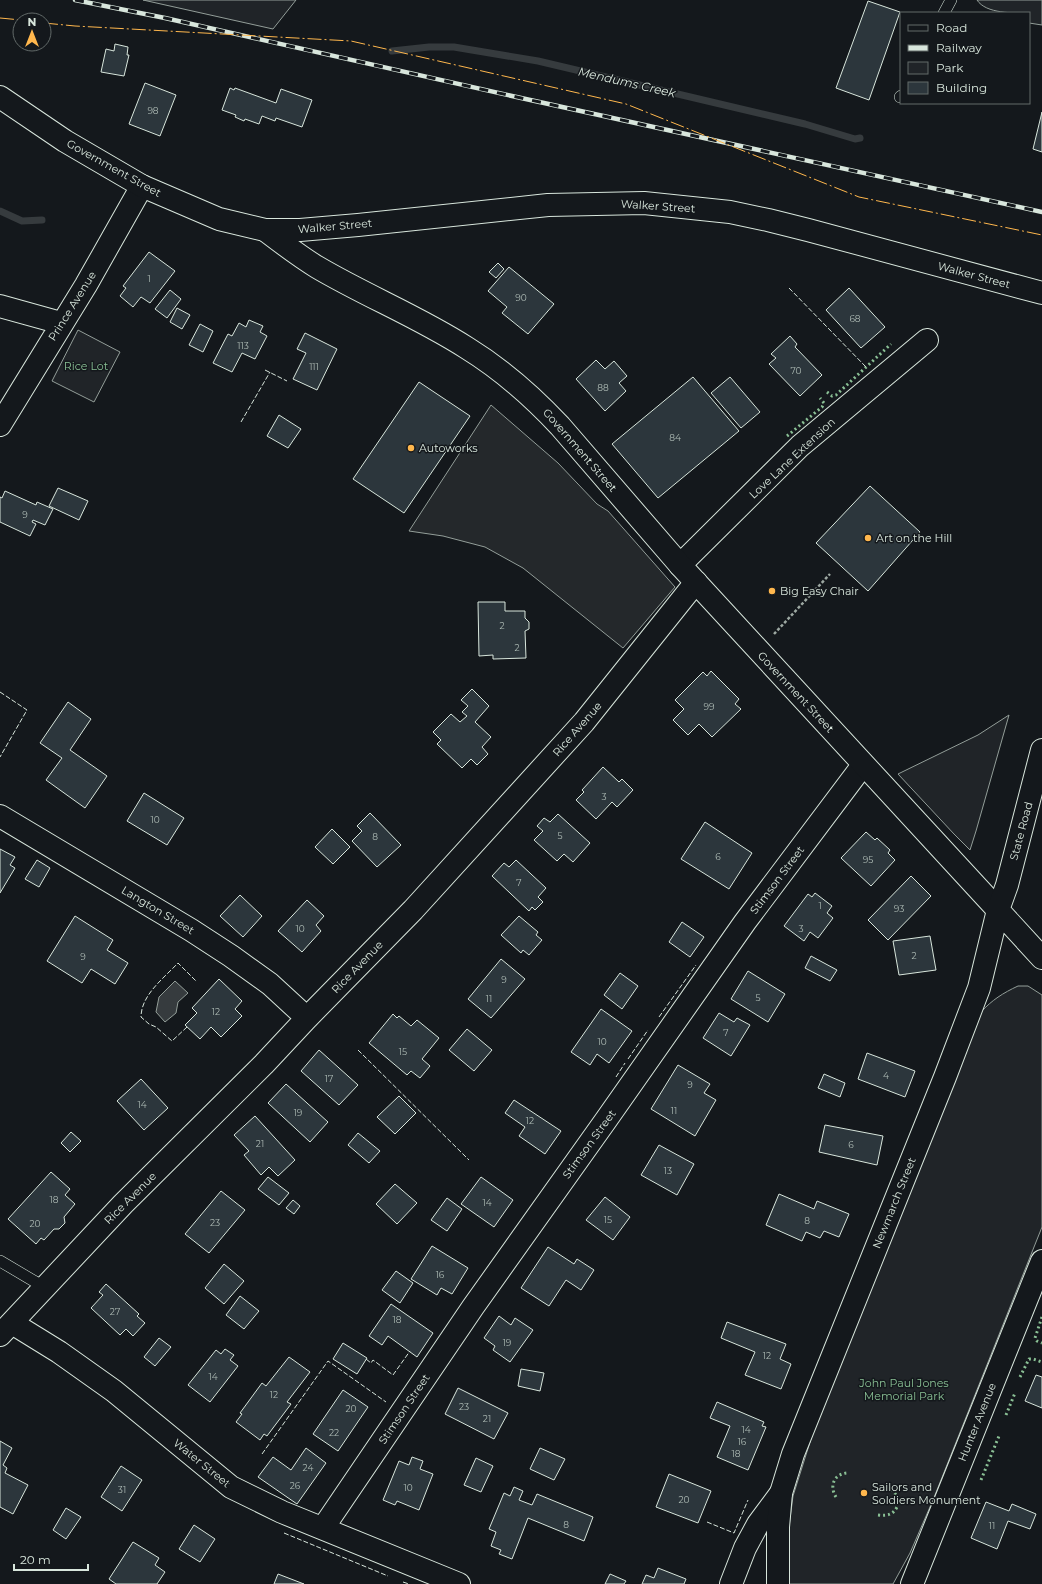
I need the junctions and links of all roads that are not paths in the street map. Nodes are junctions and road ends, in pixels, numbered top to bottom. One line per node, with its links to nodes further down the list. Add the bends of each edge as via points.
1 (952, 0): 2 (lane)
2 (945, 12)
3 (0, 97): 4 (street, Government Street, via 65,141)
4 (142, 186): 5 (street, Government Street, via 219,219); 8 (street, Prince Avenue, via 86,285)
5 (265, 230): 6 (street, Walker Street, via 358,225 548,205 644,203 730,212 775,222); 11 (street, Government Street, via 316,267 431,326 497,368 560,426)
6 (1042, 293)
7 (0, 306): 8 (street)
8 (61, 323): 10 (street, Prince Avenue)
9 (928, 340): 11 (street, Love Lane Extension, via 800,446)
10 (0, 425)
11 (680, 565): 12 (street, Government Street)
12 (696, 582): 14 (street, Government Street); 18 (street, Rice Avenue, via 584,722 413,910)
13 (1042, 750): 16 (street, State Road, via 1007,885)
14 (864, 765): 16 (street, Government Street); 24 (street, Stimson Street, via 744,922 473,1306)
15 (0, 816): 18 (street, Langton Street, via 217,946 270,984)
16 (998, 910): 17 (street, Government Street); 23 (street, Newmarch Street, via 978,988 959,1043 794,1454)
17 (1042, 958)
18 (307, 1018): 21 (street, Rice Avenue)
19 (0, 1261): 21 (lane)
20 (1042, 1261): 28 (street, Hunter Avenue)
21 (44, 1287): 22 (street, Rice Avenue)
22 (6, 1329): 24 (street, Water Street, via 59,1352 114,1391 231,1487 275,1509)
23 (782, 1493): 26 (street, Newmarch Street, via 758,1524 745,1548); 27 (street, Newmarch Street, via 778,1527)
24 (323, 1528): 25 (street, Water Street)
25 (459, 1584)
26 (732, 1584)
27 (778, 1584)
28 (912, 1584)

